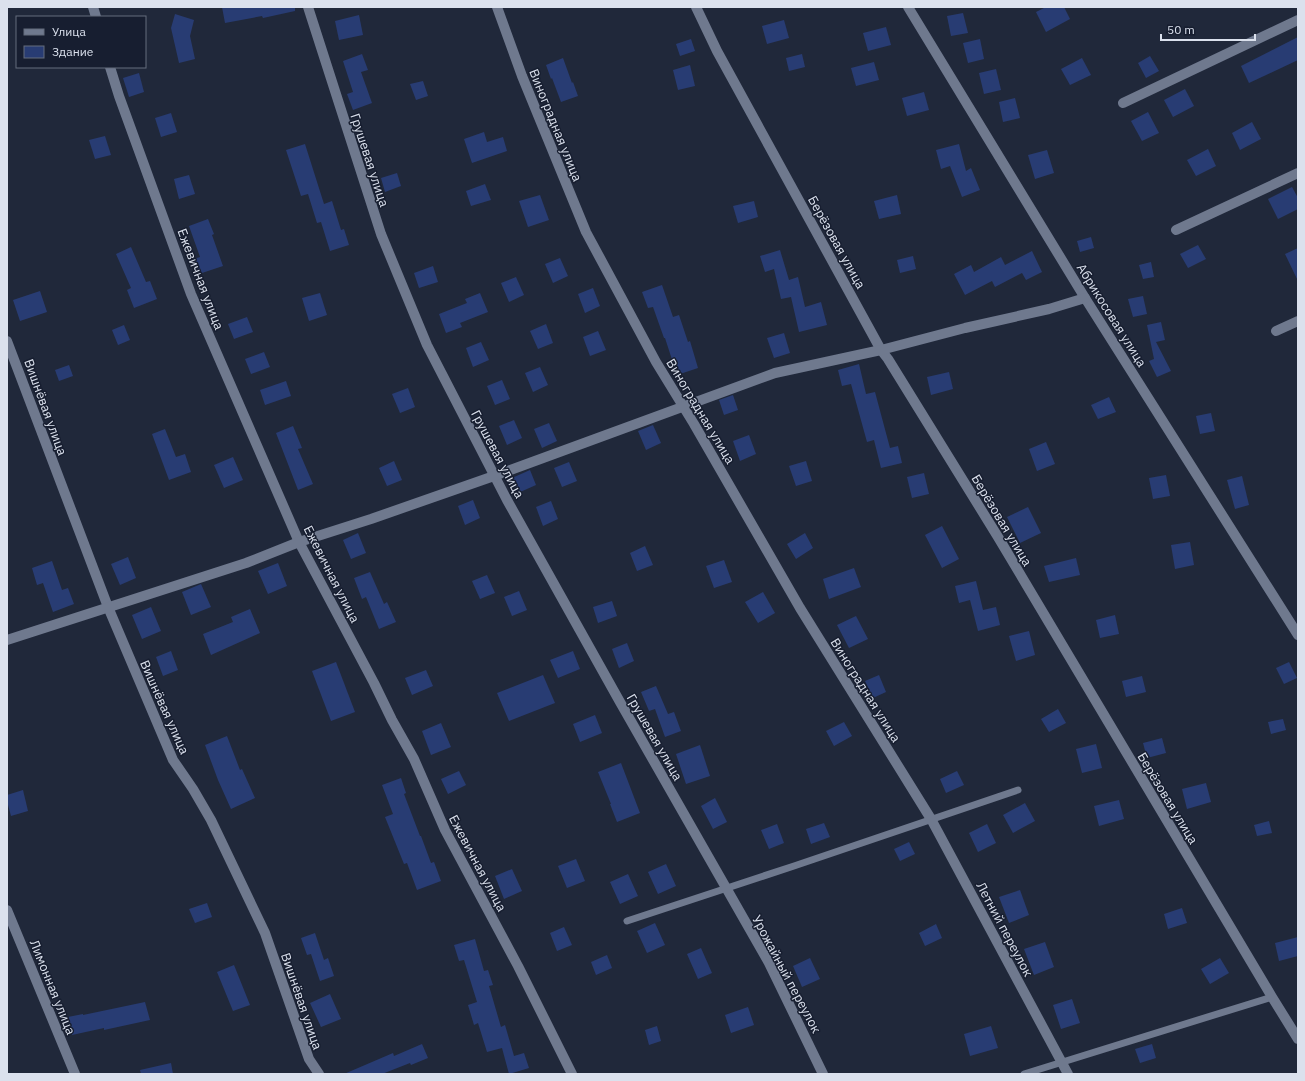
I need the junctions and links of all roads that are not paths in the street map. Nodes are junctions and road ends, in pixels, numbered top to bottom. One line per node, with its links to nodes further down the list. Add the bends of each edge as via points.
1 (308, 7): 16 (street, Грушевая улица, via 381,234 427,345)
2 (496, 7): 15 (street, Виноградная улица, via 586,232 656,362)
3 (696, 7): 14 (street, Берёзовая улица, via 717,51)
4 (908, 7): 10 (street, Абрикосовая улица)
5 (1298, 20): 7 (street)
6 (110, 68): 17 (street, Ежевичная улица, via 191,294)
7 (1123, 104)
8 (1298, 173): 9 (street)
9 (1176, 230)
10 (1085, 298): 14 (street); 19 (street, Абрикосовая улица)
11 (1298, 321): 12 (street)
12 (1276, 331)
13 (7, 341): 18 (street, Вишнёвая улица)
14 (881, 350): 15 (street, via 775,372); 27 (street, Берёзовая улица, via 998,537)
15 (684, 406): 16 (street); 22 (street, Виноградная улица, via 800,608)
16 (494, 476): 17 (street); 24 (street, Грушевая улица)
17 (299, 542): 18 (street, via 246,563); 32 (street, Ежевичная улица, via 414,759 445,830)
18 (108, 607): 20 (street); 31 (street, Вишнёвая улица, via 173,760 211,820 265,933 309,1059)
19 (1298, 635)
20 (7, 640)
21 (1018, 790): 23 (lane)
22 (925, 808): 23 (street, Летний переулок)
23 (931, 819): 24 (lane); 29 (street, Летний переулок)
24 (725, 887): 26 (lane); 33 (street, Урожайный переулок, via 770,963)
25 (7, 910): 30 (street, Лимонная улица)
26 (627, 921)
27 (1272, 997): 28 (street, Берёзовая улица); 29 (lane)
28 (1298, 1039)
29 (1062, 1062): 34 (lane); 35 (street, Летний переулок)
30 (75, 1074)
31 (319, 1074)
32 (572, 1074)
33 (823, 1074)
34 (1024, 1074)
35 (1068, 1074)

